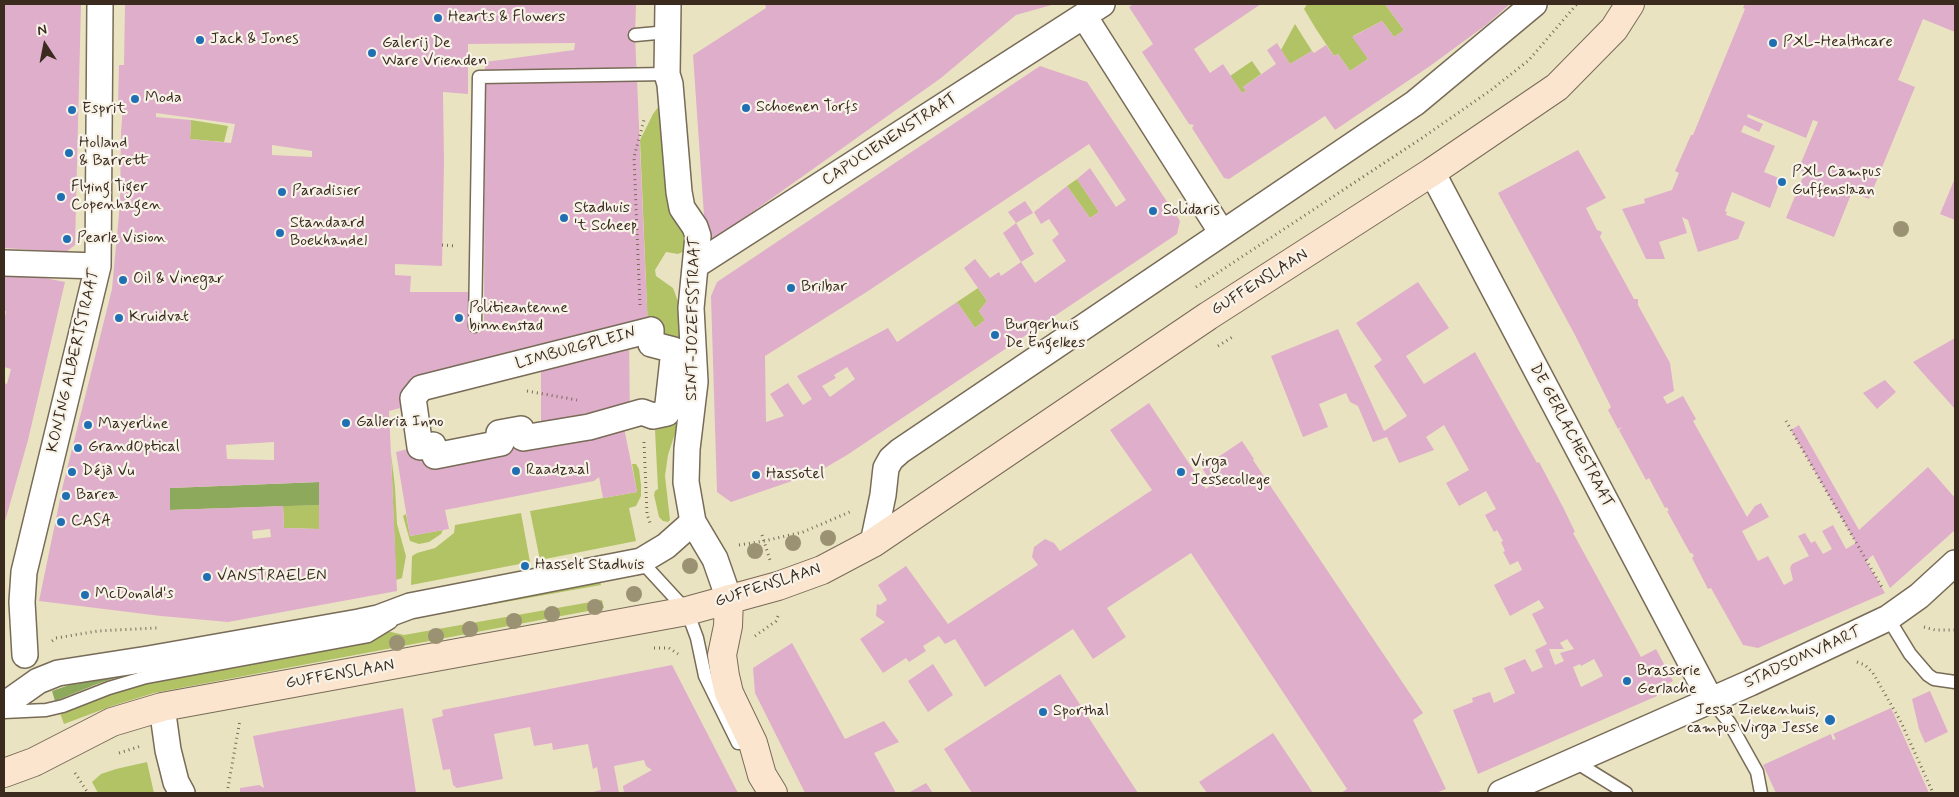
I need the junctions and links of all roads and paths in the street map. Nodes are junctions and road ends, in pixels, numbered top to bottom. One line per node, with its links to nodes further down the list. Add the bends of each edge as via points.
1 (100, 4): 15 (street, KONING ALBERTSTRAAT)
2 (668, 4): 7 (street, SINT-JOZEFSSTRAAT)
3 (1534, 4): 12 (street, via 1415,103)
4 (1577, 4): 16 (path, via 1529,60 1491,90)
5 (1630, 4): 11 (main road, GUFFENSLAAN, via 1614,29 1557,87)
6 (1093, 10): 12 (street, CAPUCIENENSTRAAT); 14 (street, CAPUCIENENSTRAAT)
7 (668, 32): 8 (lane); 9 (street, SINT-JOZEFSSTRAAT)
8 (635, 35)
9 (667, 74): 14 (street, SINT-JOZEFSSTRAAT, via 682,208 698,236); 17 (lane, via 479,77)
10 (644, 122): 18 (path, via 634,157)
11 (1432, 172): 24 (main road, GUFFENSLAAN, via 1208,316); 37 (street, DE GERLACHESTRAAT)
12 (1222, 233): 20 (street, via 900,451 886,468)
13 (4, 263): 15 (street)
14 (696, 265): 21 (street, SINT-JOZEFSSTRAAT, via 691,308 695,382 686,482)
15 (98, 266): 34 (street, KONING ALBERTSTRAAT, via 24,572)
16 (1192, 290)
17 (475, 326)
18 (642, 332): 18 (street, LIMBURGPLEIN, via 651,330 651,344 674,350 667,413 652,416 642,412 589,427 523,438 521,429 499,433 501,443 435,456 433,445 420,447 414,398 421,388 475,378)
19 (1786, 421): 31 (path)
20 (883, 495): 23 (path, via 803,532); 24 (street)
21 (693, 522): 25 (street, SINT-JOZEFSSTRAAT); 26 (street, GUFFENSLAAN, via 666,546)
22 (762, 535): 23 (path)
23 (764, 541): 25 (path)
24 (873, 543): 28 (main road, GUFFENSLAAN, via 822,570)
25 (709, 546): 28 (street, SINT-JOZEFSSTRAAT)
26 (641, 561): 29 (street, GUFFENSLAAN); 30 (lane)
27 (1955, 563): 31 (street, STADSOMVAART, via 1919,596)
28 (729, 600): 30 (main road, GUFFENSLAAN); 45 (main road, via 722,655 725,676 729,693)
29 (410, 606): 38 (street, GUFFENSLAAN, via 359,622 58,673 38,681); 40 (lane, GUFFENSLAAN, via 368,636 146,678 46,710)
30 (687, 611): 39 (main road, GUFFENSLAAN); 45 (lane, via 708,685 742,749)
31 (1892, 615): 36 (lane, via 1910,654 1928,675); 37 (street, STADSOMVAART, via 1831,646)
32 (1921, 626): 33 (path)
33 (1955, 630)
34 (25, 655)
35 (1854, 661): 52 (path, via 1865,665 1877,680 1901,722)
36 (1955, 682)
37 (1710, 699): 42 (street, STADSOMVAART); 51 (lane, via 1729,722 1757,772)
38 (4, 705)
39 (162, 707): 44 (main road, GUFFENSLAAN, via 112,722 34,762); 47 (street, via 168,750)
40 (4, 712)
41 (240, 720): 48 (path)
42 (1574, 761): 49 (street, STADSOMVAART); 50 (lane)
43 (74, 771): 46 (path)
44 (4, 773)
45 (768, 784)
46 (88, 793)
47 (182, 793)
48 (227, 793)
49 (1501, 793)
50 (1626, 793)
51 (1760, 793)
52 (1933, 793)

